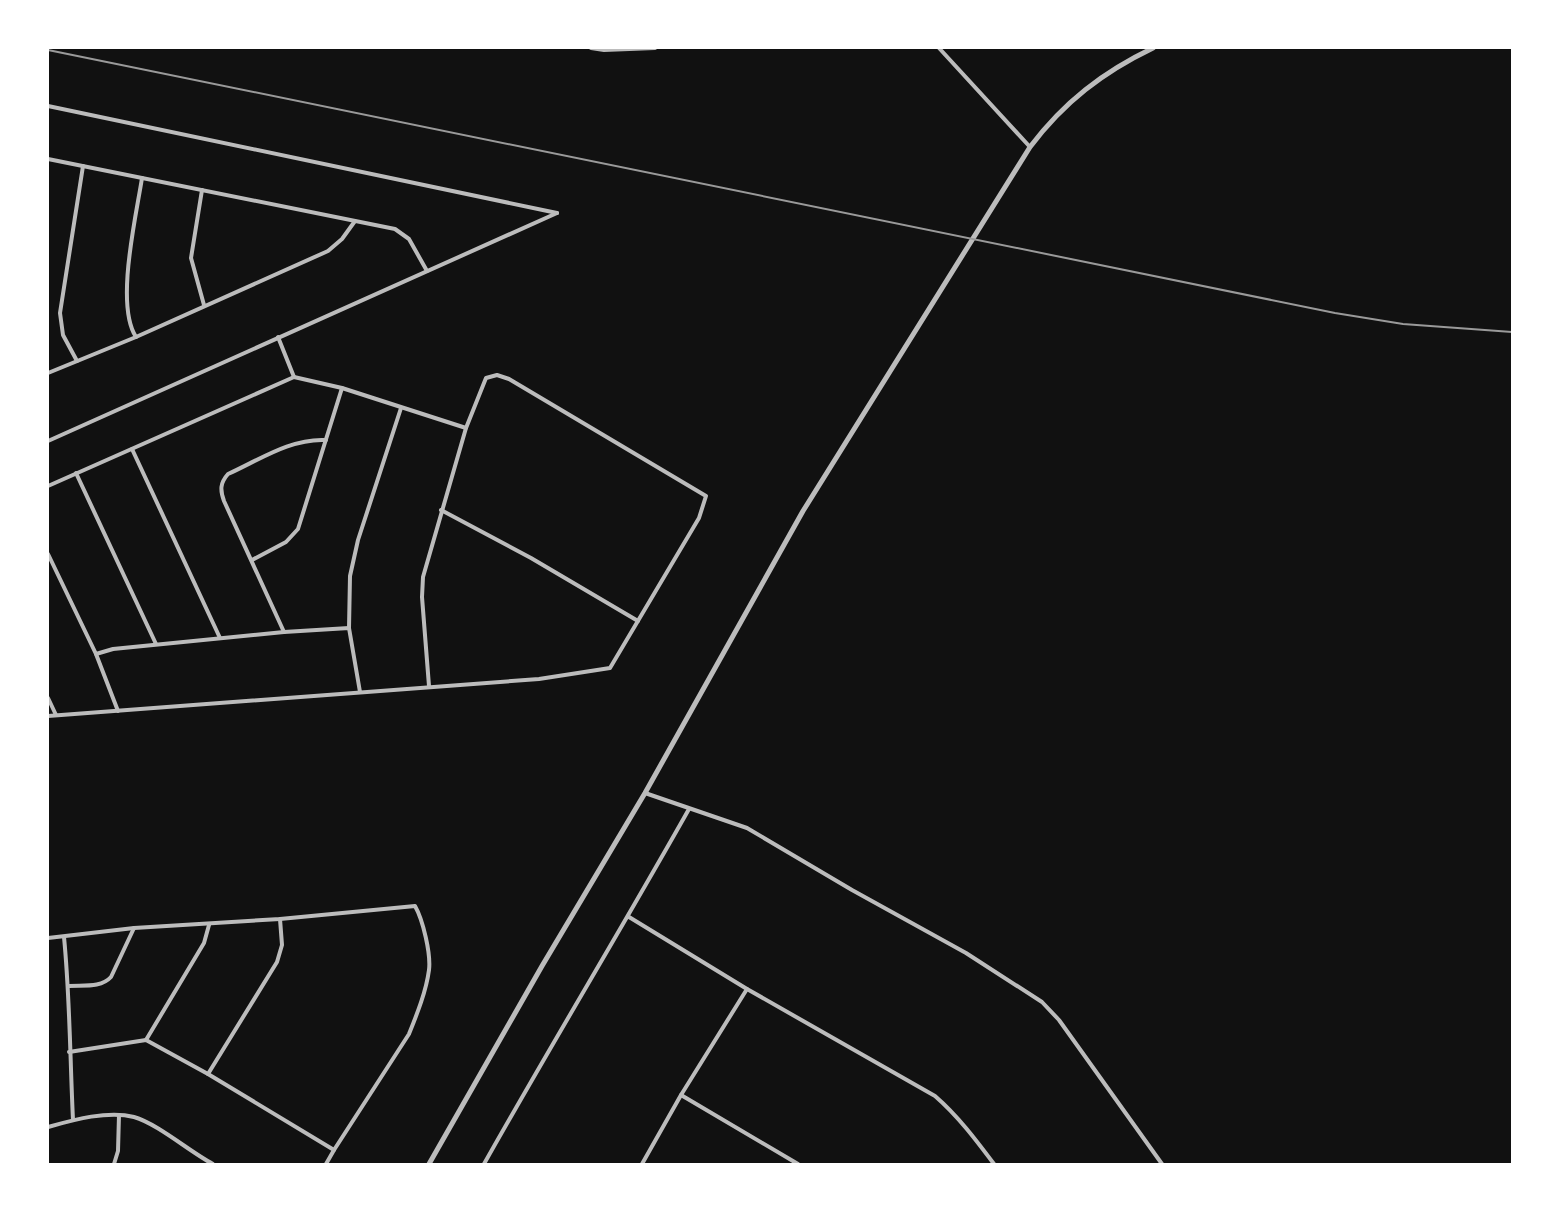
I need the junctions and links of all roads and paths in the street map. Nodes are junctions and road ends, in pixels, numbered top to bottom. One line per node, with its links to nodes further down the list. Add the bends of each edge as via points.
1 (591, 48): 2 (street)
2 (649, 48): 3 (street)
3 (655, 48)
4 (939, 48): 7 (street)
5 (1153, 48): 7 (street, via 1105,73 1083,89)
6 (48, 106): 13 (street, via 557,213)
7 (1030, 146): 43 (street, via 803,511)
8 (48, 159): 9 (street)
9 (83, 166): 10 (street); 17 (street, via 60,313 63,335)
10 (142, 178): 11 (street); 15 (street, via 126,296 129,327)
11 (202, 190): 12 (street); 14 (street, via 191,258)
12 (355, 221): 13 (street, via 402,233); 14 (street, via 328,252)
13 (427, 271): 16 (street)
14 (204, 305): 15 (street)
15 (136, 337): 17 (street)
16 (278, 337): 19 (street); 24 (street)
17 (77, 361): 18 (street)
18 (48, 373)
19 (294, 377): 20 (street); 25 (street)
20 (342, 388): 21 (street); 23 (street)
21 (402, 408): 22 (street); 32 (street, via 358,540 350,576)
22 (466, 428): 28 (street); 31 (street, via 482,384 491,376 502,377 706,496 699,518)
23 (326, 440): 30 (street, via 298,529 286,542); 30 (street, via 310,439 292,444 228,474 222,482 224,501)
24 (48, 441)
25 (132, 449): 26 (street); 34 (street)
26 (76, 473): 27 (street); 35 (street)
27 (48, 486)
28 (441, 510): 31 (street); 37 (street, via 422,587)
29 (48, 554): 36 (street)
30 (252, 560): 33 (street)
31 (638, 621): 37 (street, via 610,668 538,679)
32 (350, 628): 33 (street); 38 (street)
33 (284, 632): 34 (street)
34 (220, 638): 35 (street)
35 (156, 644): 36 (street)
36 (96, 654): 40 (street)
37 (429, 686): 38 (street)
38 (360, 692): 40 (street)
39 (48, 698): 41 (street)
40 (118, 711): 41 (street)
41 (56, 715): 42 (street)
42 (48, 716)
43 (646, 793): 44 (street); 66 (street)
44 (689, 808): 45 (street); 71 (street, via 747,828 966,953 1042,1002 1059,1020)
45 (629, 917): 52 (street); 67 (street, via 560,1028)
46 (280, 919): 47 (street); 55 (street, via 282,937 278,962); 60 (street, via 415,906 422,918 429,968 416,1016 409,1034)
47 (209, 925): 48 (street); 53 (street, via 204,943)
48 (134, 928): 49 (street); 51 (street, via 107,981 99,985)
49 (64, 937): 50 (street); 51 (street)
50 (48, 938)
51 (69, 986): 54 (street)
52 (746, 989): 56 (street); 70 (street, via 935,1096 951,1110)
53 (146, 1040): 54 (street); 55 (street)
54 (69, 1052): 58 (street)
55 (208, 1074): 60 (street)
56 (681, 1095): 68 (street); 69 (street)
57 (119, 1115): 58 (street); 61 (street, via 136,1118); 62 (street, via 118,1151)
58 (74, 1120): 59 (street)
59 (48, 1127)
60 (334, 1150): 65 (street)
61 (203, 1158): 63 (street); 64 (street)
62 (114, 1164)
63 (199, 1164)
64 (214, 1164)
65 (326, 1164)
66 (429, 1164)
67 (484, 1164)
68 (642, 1164)
69 (798, 1164)
70 (994, 1164)
71 (1162, 1164)

